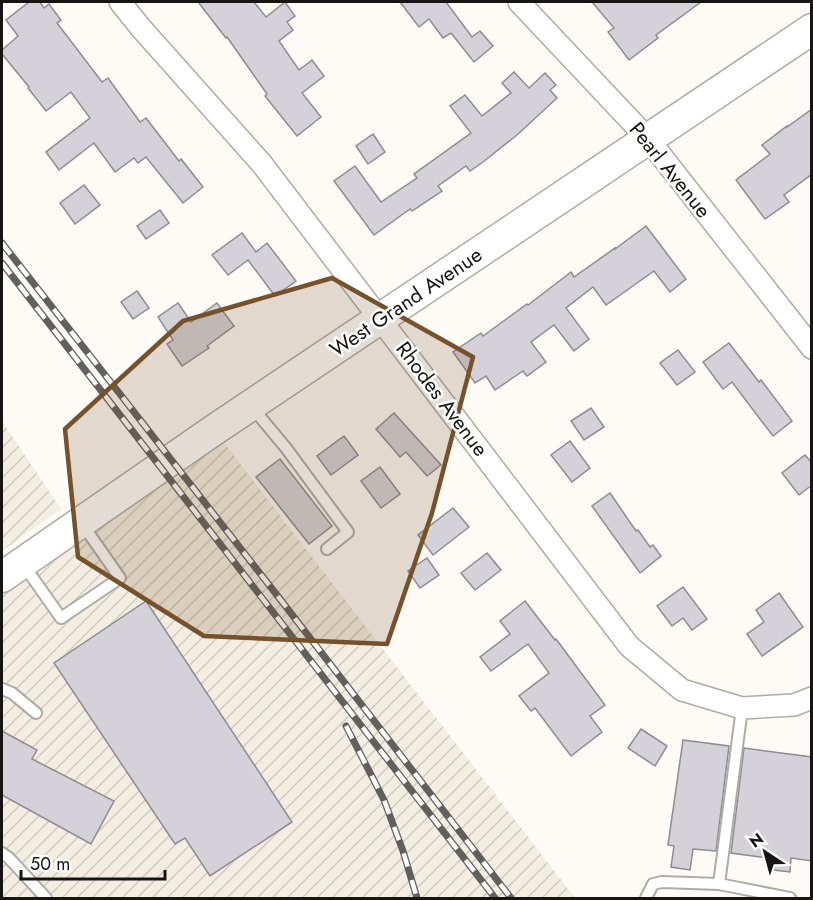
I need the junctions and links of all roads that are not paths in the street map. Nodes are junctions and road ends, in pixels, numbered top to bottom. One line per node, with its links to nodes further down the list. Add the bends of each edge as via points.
1 (120, 2): 5 (street, Rhodes Avenue, via 262,164)
2 (519, 2): 4 (street, Pearl Avenue)
3 (812, 29): 4 (main road, West Grand Avenue)
4 (648, 139): 5 (main road, West Grand Avenue); 6 (street, Pearl Avenue)
5 (381, 319): 7 (main road, West Grand Avenue); 13 (street, Rhodes Avenue, via 629,646 682,690)
6 (812, 348)
7 (251, 406): 8 (main road, West Grand Avenue); 9 (lane, via 348,532)
8 (81, 522): 10 (main road, West Grand Avenue); 10 (lane, via 120,578 61,618)
9 (327, 549)
10 (12, 570)
11 (2, 688): 14 (lane)
12 (812, 698): 13 (street, Rhodes Avenue, via 794,705)
13 (742, 708): 16 (lane)
14 (36, 713)
15 (2, 853): 17 (lane)
16 (719, 884): 18 (lane, via 662,882 653,884); 19 (lane)
17 (46, 898)
18 (646, 898)
19 (790, 898)

